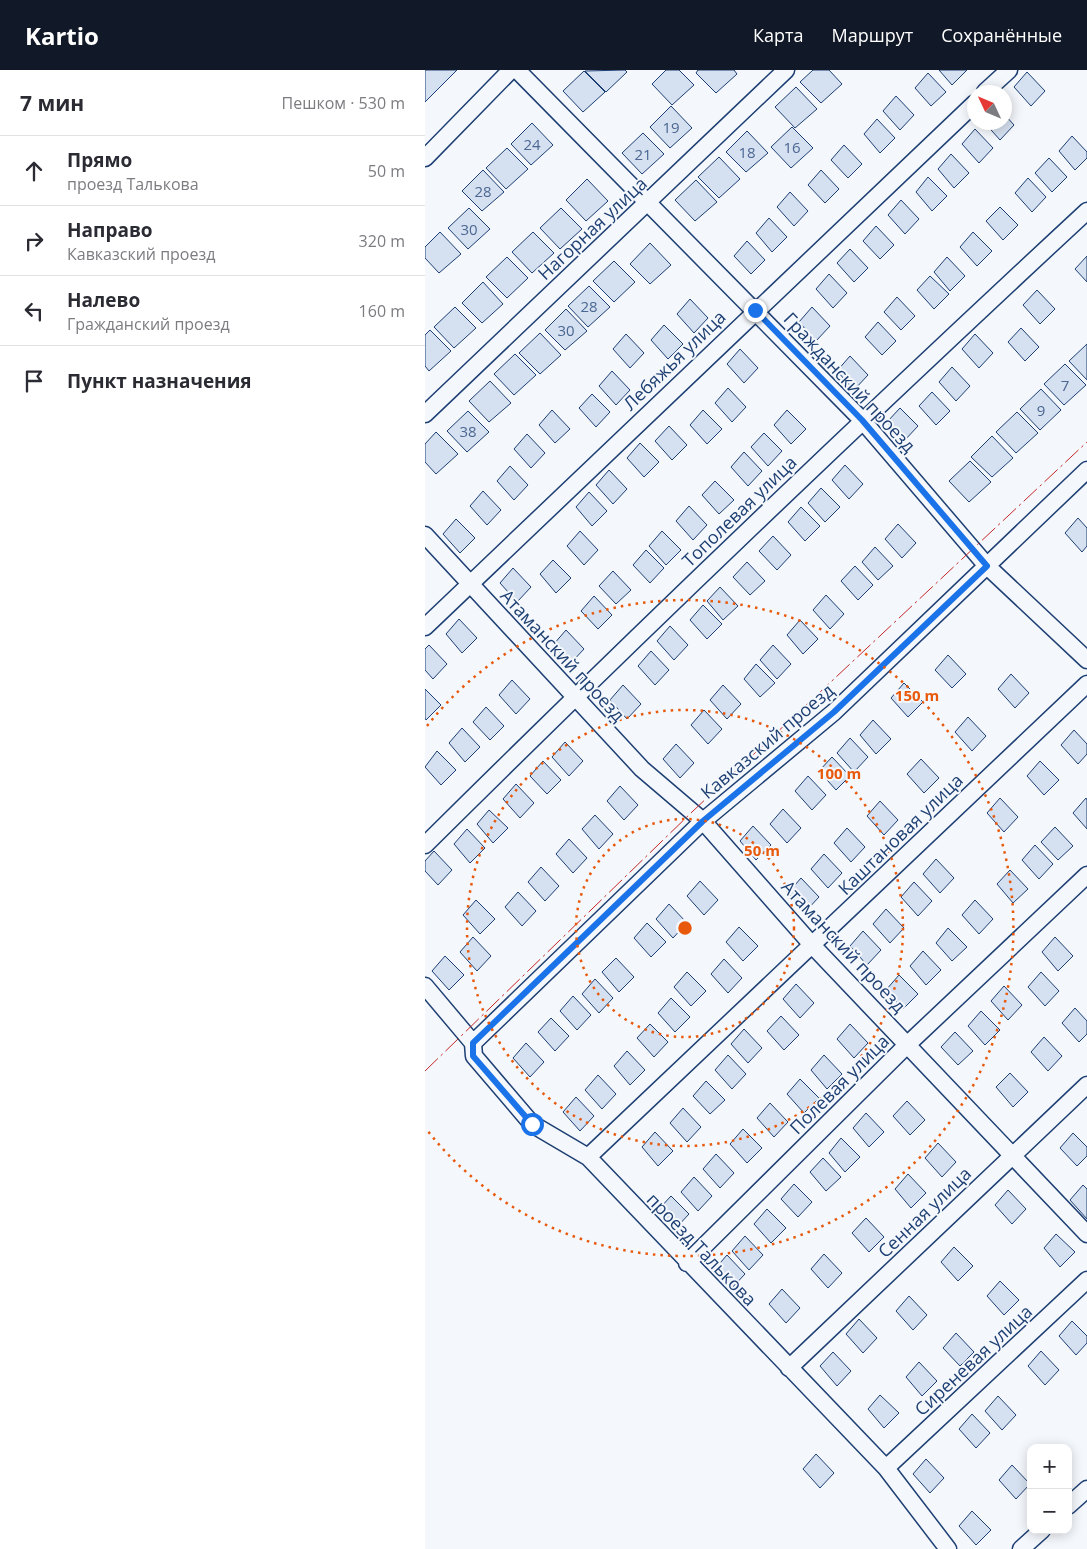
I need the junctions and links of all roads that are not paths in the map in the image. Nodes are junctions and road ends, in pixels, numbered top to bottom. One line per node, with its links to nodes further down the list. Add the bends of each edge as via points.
1 (511, 70): 7 (street)
2 (517, 70): 8 (street, Гражданский проезд)
3 (786, 70): 8 (street, Нагорная улица)
4 (1009, 70): 5 (street)
5 (993, 85)
6 (967, 111): 10 (street, Лебяжья улица)
7 (425, 158)
8 (647, 204): 10 (street, Гражданский проезд); 11 (street, Нагорная улица)
9 (1087, 211): 12 (street, Тополевая улица)
10 (755, 310): 12 (street, Гражданский проезд); 16 (street, Лебяжья улица)
11 (425, 414)
12 (862, 420): 15 (street, Гражданский проезд); 20 (street, Тополевая улица)
13 (1087, 470): 15 (street, Кавказский проезд)
14 (425, 535): 16 (street, Атаманский проезд)
15 (987, 566): 18 (street, Гражданский проезд); 21 (street, Кавказский проезд, via 834,712)
16 (469, 584): 17 (street, Лебяжья улица); 20 (street, Атаманский проезд)
17 (425, 627)
18 (1087, 660)
19 (1087, 684): 24 (street, Каштановая улица)
20 (575, 696): 21 (street, Атаманский проезд, via 642,769); 22 (street, Тополевая улица)
21 (703, 821): 24 (street, Атаманский проезд); 26 (street, Кавказский проезд)
22 (425, 845)
23 (1087, 874): 27 (street, Полевая улица)
24 (813, 946): 27 (street, Атаманский проезд); 30 (street, Каштановая улица)
25 (425, 986): 26 (street, проезд Талькова)
26 (473, 1043): 30 (street, проезд Талькова, via 473,1056 532,1124)
27 (908, 1044): 29 (street, Атаманский проезд); 32 (street, Полевая улица)
28 (1087, 1085): 29 (street, Сенная улица)
29 (1012, 1156): 31 (street, Атаманский проезд); 34 (street, Сенная улица)
30 (588, 1157): 32 (street, проезд Талькова)
31 (1087, 1234)
32 (687, 1263): 34 (street, проезд Талькова)
33 (1087, 1280): 35 (street, Сиреневая улица)
34 (789, 1368): 35 (street, проезд Талькова)
35 (886, 1468): 40 (street, проезд Талькова)
36 (1087, 1488): 37 (street); 38 (street)
37 (1087, 1495)
38 (1072, 1502)
39 (1038, 1534): 41 (street)
40 (948, 1549)
41 (1021, 1549)

